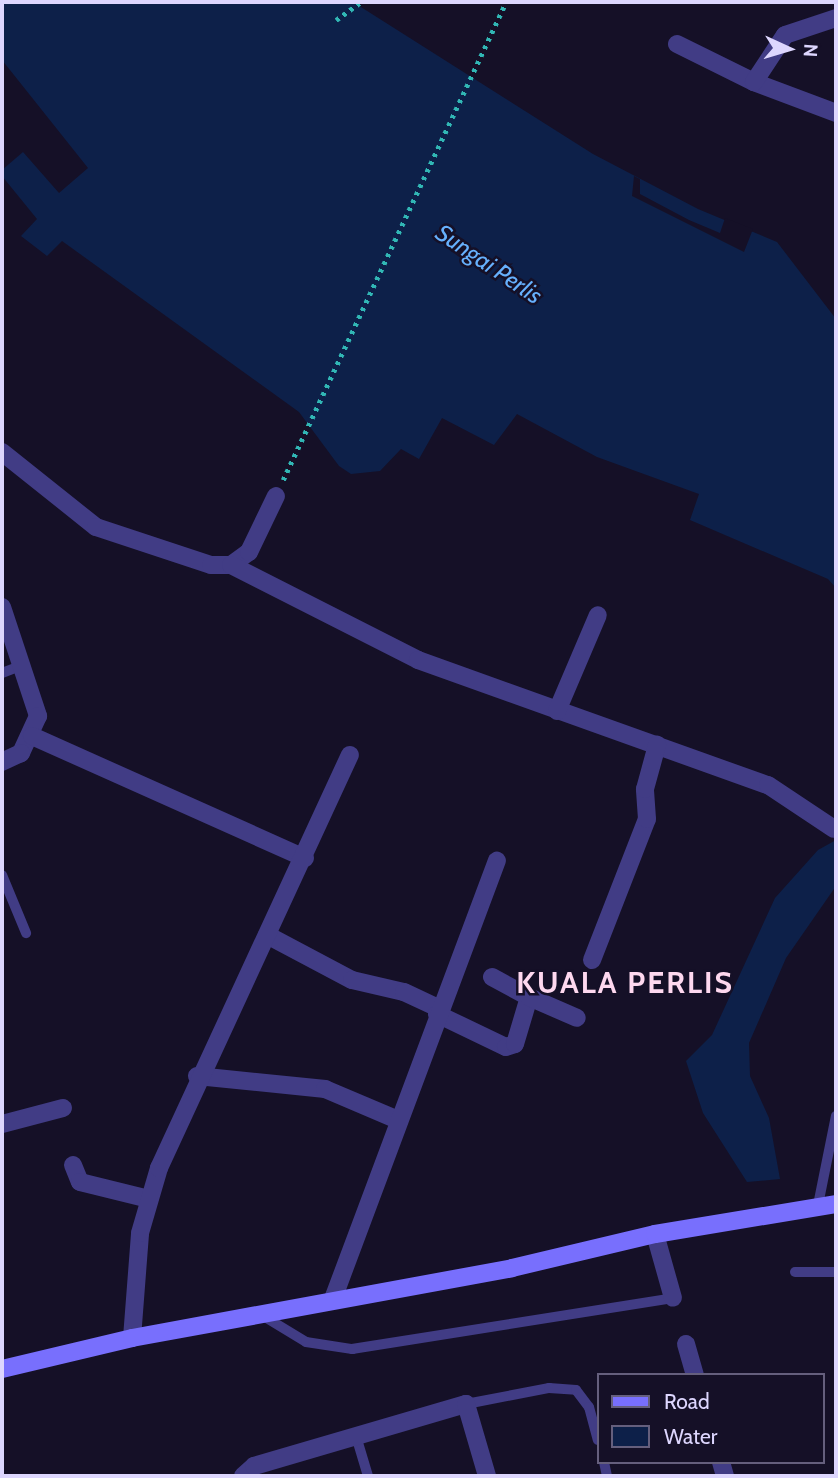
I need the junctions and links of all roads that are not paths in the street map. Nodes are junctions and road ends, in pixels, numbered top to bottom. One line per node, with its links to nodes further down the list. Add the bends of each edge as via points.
1 (836, 18): 3 (street, via 785,35)
2 (677, 44): 3 (street)
3 (754, 82): 4 (street)
4 (836, 113)
5 (2, 452): 7 (street, via 96,527 169,555)
6 (276, 496): 7 (street, via 249,552)
7 (231, 565): 12 (street, via 418,660)
8 (2, 607): 10 (street)
9 (598, 615): 12 (street)
10 (24, 665): 11 (lane); 13 (street, via 37,702)
11 (2, 673)
12 (557, 711): 14 (street)
13 (32, 736): 16 (street, via 21,753); 18 (street)
14 (657, 745): 17 (street, via 768,785); 23 (street, via 646,778 647,819)
15 (350, 755): 18 (street)
16 (2, 762)
17 (834, 829)
18 (305, 858): 22 (street)
19 (497, 861): 26 (street)
20 (2, 875): 21 (lane)
21 (26, 933)
22 (267, 935): 26 (street, via 352,980 404,992); 28 (street)
23 (592, 960)
24 (492, 977): 25 (street)
25 (529, 997): 26 (street, via 512,1047); 27 (street)
26 (438, 1011): 31 (street)
27 (577, 1018)
28 (197, 1076): 31 (street, via 325,1089); 34 (street)
29 (63, 1108): 32 (street)
30 (836, 1116): 35 (lane)
31 (398, 1120): 40 (street)
32 (2, 1124)
33 (73, 1165): 34 (street, via 80,1182)
34 (149, 1199): 42 (street, via 135,1273)
35 (827, 1204): 36 (main road)
36 (655, 1234): 39 (street); 40 (main road, via 512,1268)
37 (795, 1272): 38 (lane)
38 (836, 1272)
39 (673, 1298): 41 (lane, via 352,1349 306,1342)
40 (333, 1299): 41 (main road)
41 (260, 1313): 42 (main road)
42 (132, 1338): 44 (main road)
43 (686, 1344): 45 (street)
44 (2, 1369)
45 (694, 1373)
46 (466, 1404): 47 (lane, via 549,1388 576,1391 584,1397); 48 (street); 51 (street)
47 (596, 1434)
48 (356, 1436): 49 (street, via 254,1466); 50 (lane)
49 (243, 1476)
50 (368, 1476)
51 (487, 1476)

